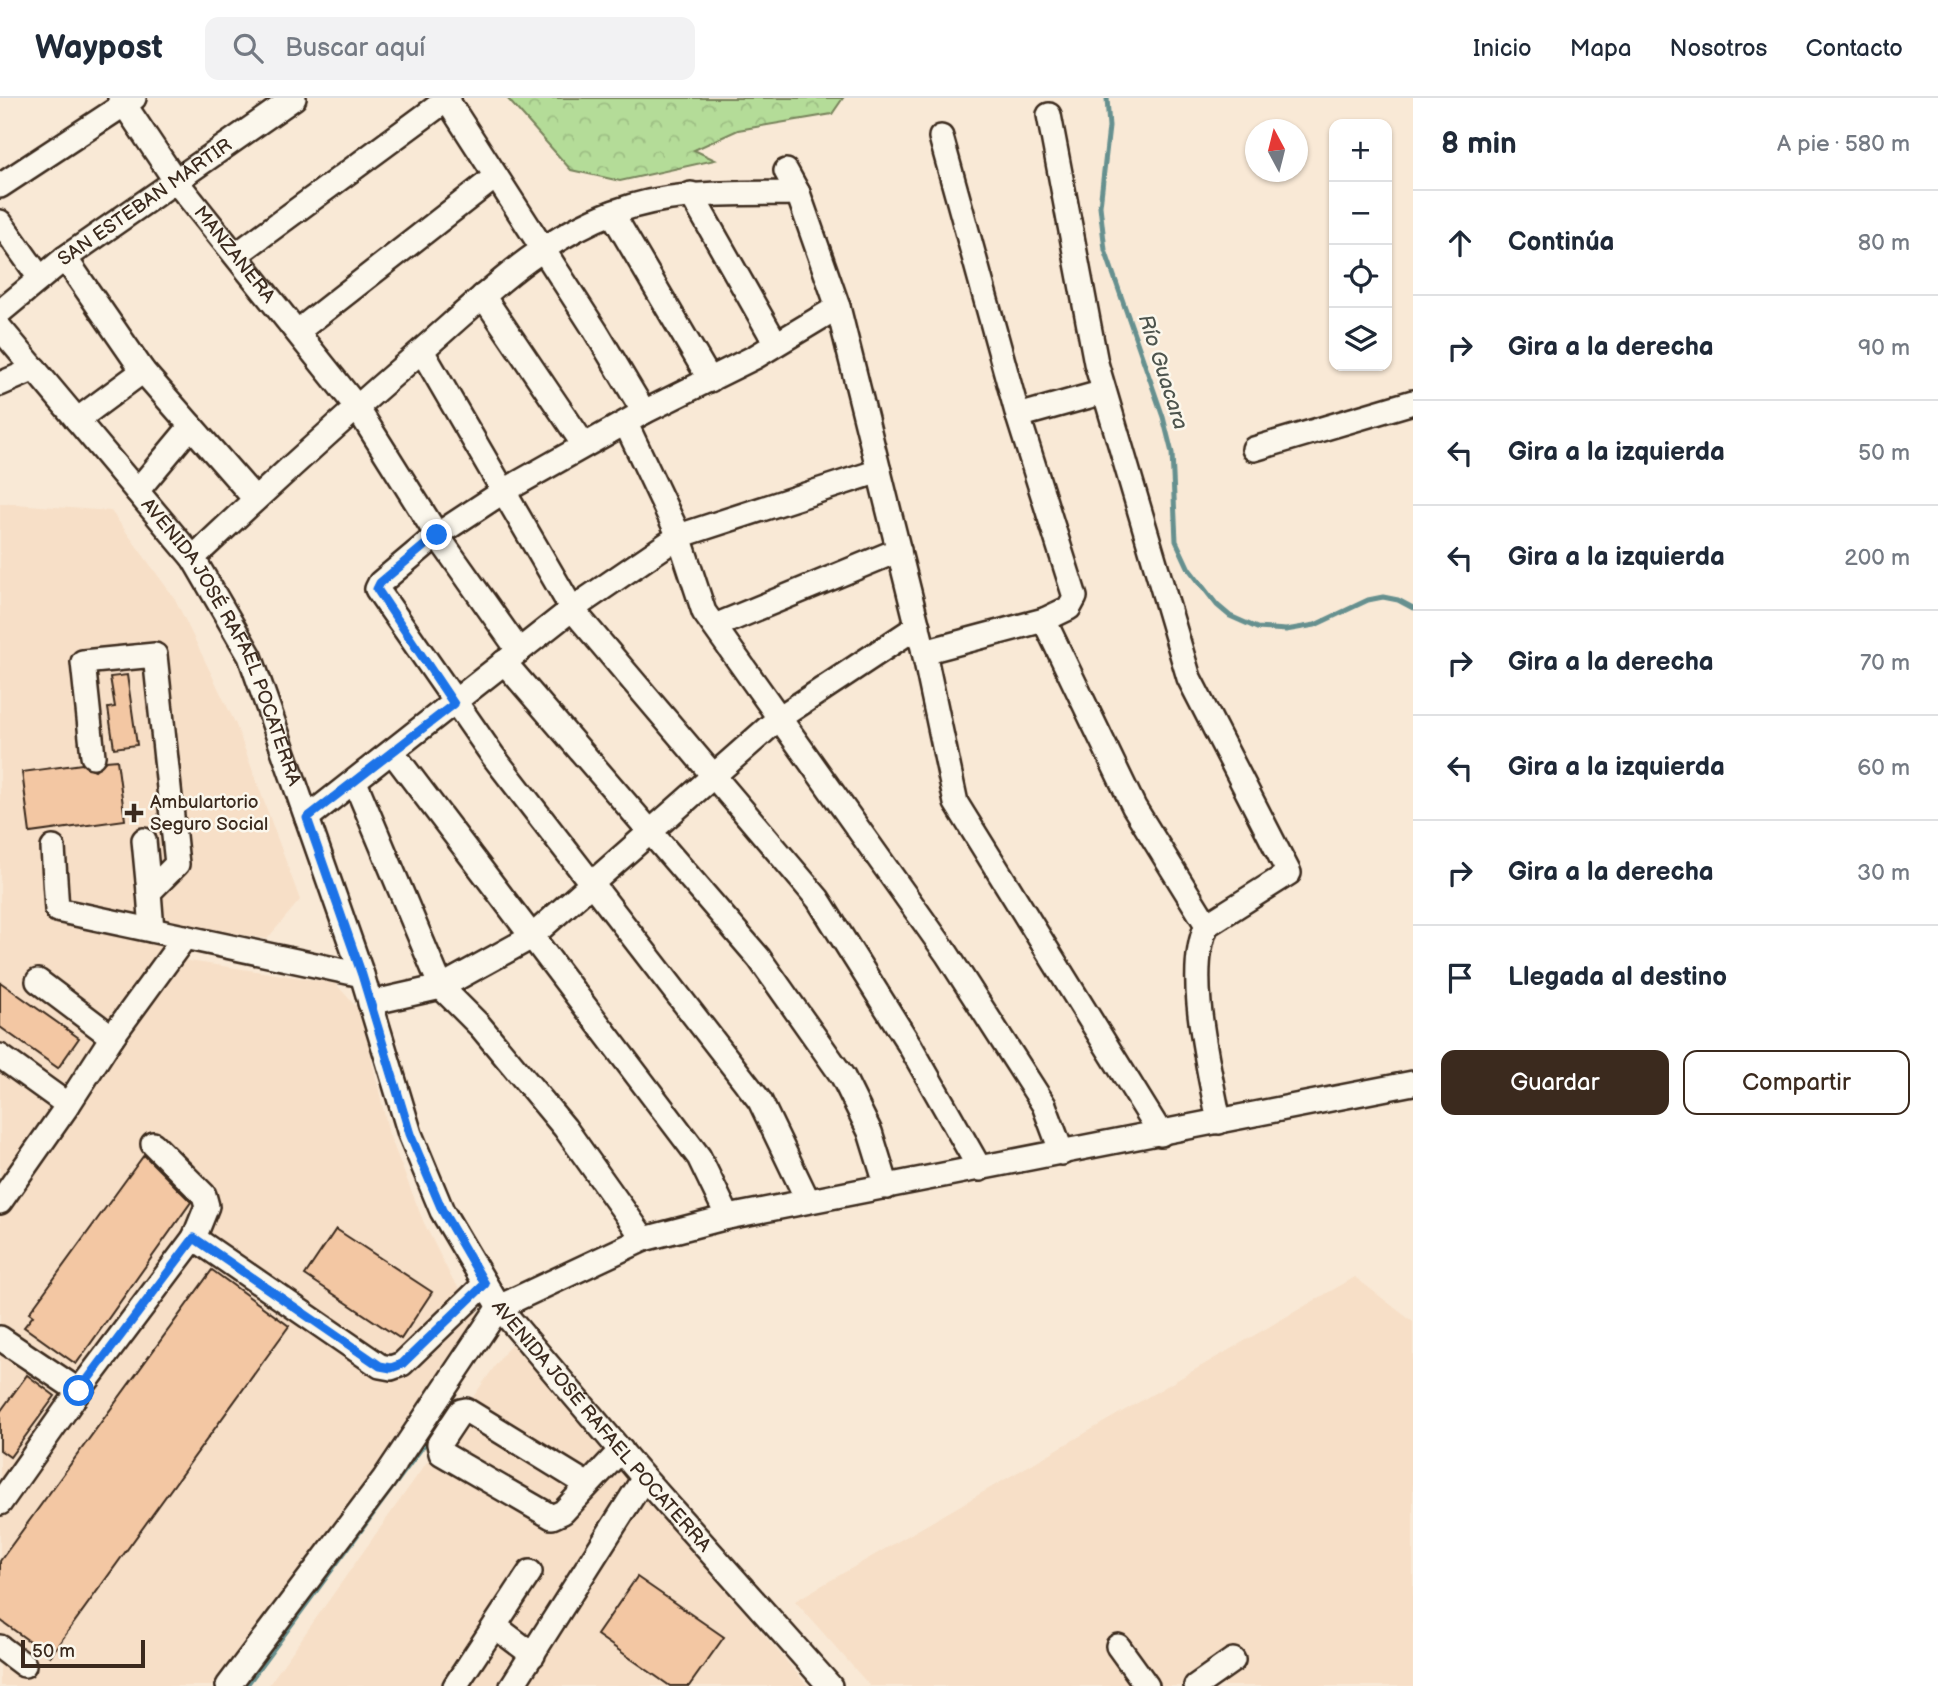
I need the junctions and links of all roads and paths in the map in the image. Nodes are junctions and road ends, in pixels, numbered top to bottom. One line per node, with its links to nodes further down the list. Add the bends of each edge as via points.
1 (294, 98): 8 (street, SAN ESTEBAN MÁRTIR)
2 (448, 99): 7 (street); 15 (street)
3 (126, 101): 8 (street, MANZANERA); 9 (street)
4 (1049, 115): 29 (street)
5 (941, 137): 32 (street)
6 (786, 171): 10 (street)
7 (495, 177): 14 (street); 22 (street)
8 (175, 180): 15 (street, MANZANERA); 16 (street, SAN ESTEBAN MÁRTIR)
9 (0, 186)
10 (797, 193): 11 (street); 19 (street)
11 (691, 194): 12 (street); 23 (street)
12 (612, 213): 14 (street); 27 (street)
13 (0, 222): 17 (street)
14 (542, 248): 18 (street); 33 (street)
15 (236, 255): 22 (street, MANZANERA)
16 (65, 258): 17 (street, SAN ESTEBAN MÁRTIR); 26 (street)
17 (40, 278): 20 (street, SAN ESTEBAN MÁRTIR)
18 (483, 296): 24 (street); 36 (street)
19 (838, 307): 23 (street); 38 (street)
20 (0, 312)
21 (0, 328): 25 (street, AVENIDA JOSÉ RAFAEL POCATERRA)
22 (298, 331): 31 (street, MANZANERA)
23 (775, 342): 27 (street)
24 (422, 351): 31 (street); 40 (street)
25 (34, 369): 28 (street); 34 (street, AVENIDA JOSÉ RAFAEL POCATERRA)
26 (143, 372): 34 (street); 35 (street)
27 (709, 380): 33 (street)
28 (0, 384)
29 (1104, 391): 32 (street); 64 (street, via 1189,678 1289,873)
30 (1413, 402): 37 (street)
31 (356, 406): 41 (street); 42 (street, MANZANERA)
32 (1018, 416): 47 (street, via 1074,597 1069,608)
33 (635, 418): 36 (street); 43 (street)
34 (77, 420): 39 (street, AVENIDA JOSÉ RAFAEL POCATERRA)
35 (191, 426): 39 (street); 41 (street)
36 (583, 445): 40 (street)
37 (1254, 449)
38 (878, 471): 43 (street); 44 (street)
39 (137, 491): 45 (street, AVENIDA JOSÉ RAFAEL POCATERRA)
40 (504, 491): 42 (street); 46 (street)
41 (255, 499): 45 (street)
42 (437, 535): 51 (street, MANZANERA); 52 (street, via 377,589)
43 (679, 536): 46 (street); 48 (street, via 704,612)
44 (899, 550): 48 (street); 49 (street)
45 (194, 558): 58 (street, AVENIDA JOSÉ RAFAEL POCATERRA, via 250,656)
46 (572, 610): 51 (street); 56 (street)
47 (1044, 620): 50 (street); 64 (street, via 1134,807)
48 (715, 626): 53 (street)
49 (918, 626): 50 (street); 53 (street)
50 (924, 652): 77 (street, via 956,803)
51 (512, 657): 52 (street); 59 (street, MANZANERA)
52 (454, 704): 54 (street); 62 (street)
53 (779, 718): 56 (street); 79 (street, via 947,954 1044,1105)
54 (393, 753): 57 (street); 67 (street)
55 (93, 756): 63 (street, via 83,662 155,655 177,864)
56 (712, 775): 59 (street); 80 (street, via 818,899)
57 (355, 782): 58 (street); 70 (street)
58 (307, 818): 68 (street, AVENIDA JOSÉ RAFAEL POCATERRA)
59 (650, 831): 62 (street); 81 (street, MANZANERA, via 759,958 843,1077 870,1132)
60 (144, 840): 63 (street)
61 (53, 848): 65 (street, via 57,909)
62 (591, 882): 67 (street); 82 (street, via 760,1101)
63 (149, 892): 65 (street)
64 (1206, 925): 76 (street, via 1201,937 1198,999)
65 (152, 930): 66 (street)
66 (186, 937): 68 (street); 72 (street)
67 (530, 938): 70 (street); 84 (street, via 699,1157)
68 (362, 975): 71 (street, AVENIDA JOSÉ RAFAEL POCATERRA)
69 (38, 981): 72 (street)
70 (441, 987): 71 (street); 86 (street, via 480,1026 565,1128)
71 (370, 1003): 87 (street, AVENIDA JOSÉ RAFAEL POCATERRA, via 425,1173)
72 (112, 1037): 75 (street)
73 (0, 1056): 75 (street)
74 (1407, 1084): 76 (street)
75 (68, 1105): 83 (street)
76 (1219, 1122): 77 (street)
77 (1161, 1134): 79 (street)
78 (153, 1144): 85 (street, via 204,1195 207,1206)
79 (1062, 1153): 80 (street)
80 (980, 1169): 81 (street)
81 (887, 1187): 82 (street)
82 (808, 1201): 84 (street)
83 (0, 1202)
84 (728, 1217): 86 (street)
85 (194, 1238): 87 (street, via 380,1366 391,1368 402,1364); 90 (street)
86 (644, 1239): 88 (street)
87 (485, 1284): 88 (street, AVENIDA JOSÉ RAFAEL POCATERRA)
88 (499, 1307): 91 (street, AVENIDA JOSÉ RAFAEL POCATERRA); 102 (street, via 384,1479)
89 (0, 1338): 90 (street)
90 (79, 1391): 94 (street)
91 (621, 1450): 92 (street, AVENIDA JOSÉ RAFAEL POCATERRA); 93 (street)
92 (644, 1478): 99 (street); 105 (street, AVENIDA JOSÉ RAFAEL POCATERRA)
93 (588, 1485): 93 (street, via 563,1512 552,1517 441,1453 439,1444 461,1410 470,1411)
94 (3, 1492)
95 (530, 1572): 96 (street)
96 (496, 1628): 99 (street); 103 (street)
97 (1118, 1646): 106 (street)
98 (0, 1647): 101 (street)
99 (534, 1655): 104 (street)
100 (1233, 1660): 107 (street)
101 (24, 1665)
102 (228, 1686)
103 (454, 1686)
104 (512, 1686)
105 (830, 1686)
106 (1147, 1686)
107 (1196, 1686)

